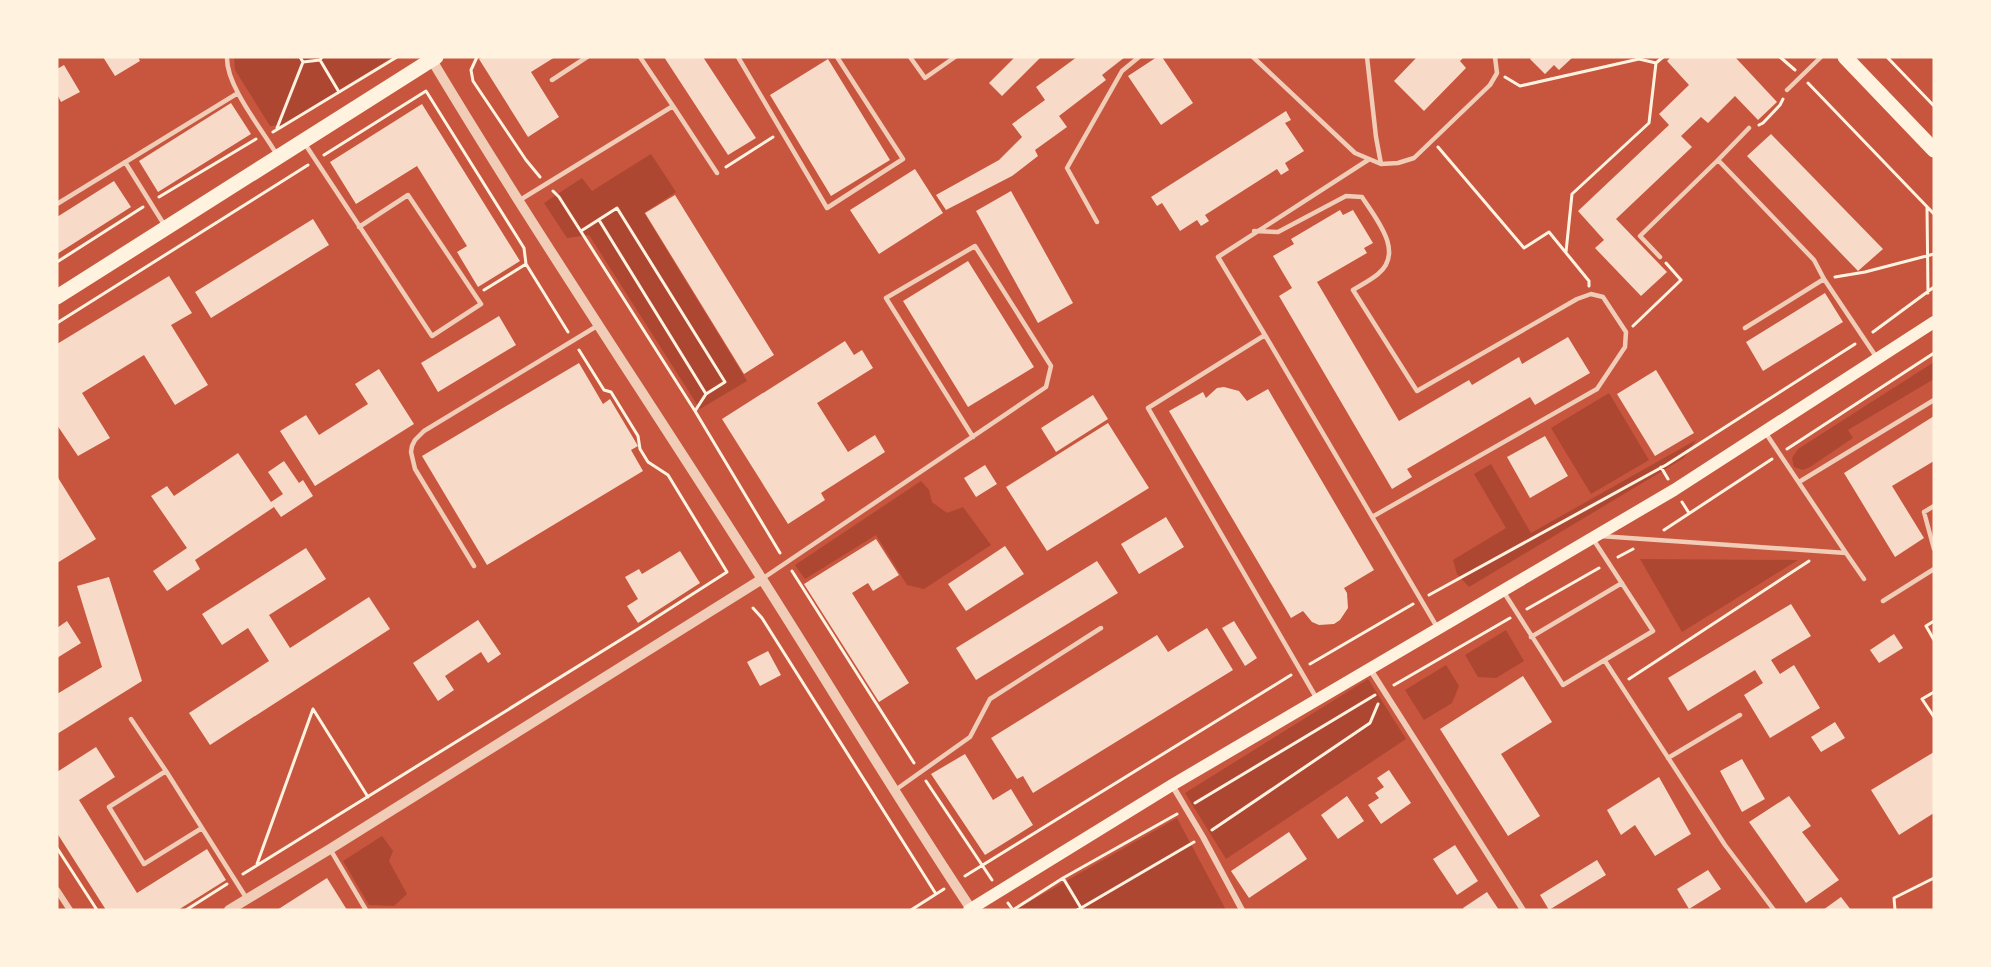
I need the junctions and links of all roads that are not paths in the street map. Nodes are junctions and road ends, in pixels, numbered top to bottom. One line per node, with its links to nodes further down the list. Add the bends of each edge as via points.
1 (226, 57): 17 (lane, via 229,76)
2 (587, 57): 15 (lane)
3 (640, 57): 18 (lane)
4 (738, 57): 5 (lane, via 827,208 903,159)
5 (837, 57)
6 (910, 57): 7 (lane, via 926,78)
7 (955, 57)
8 (1139, 57): 30 (lane, via 1122,70 1067,168)
9 (1253, 57): 23 (lane, via 1355,153)
10 (1367, 57): 26 (lane)
11 (1496, 57): 26 (lane, via 1497,73 1490,85 1414,158)
12 (1821, 57): 16 (lane)
13 (1845, 57): 21 (main road)
14 (433, 58): 20 (main road); 28 (street)
15 (552, 80)
16 (1787, 90)
17 (238, 93): 22 (lane); 25 (lane)
18 (673, 106): 27 (lane); 28 (lane)
19 (1749, 128): 24 (lane)
20 (303, 141): 22 (main road); 31 (lane)
21 (1934, 150)
22 (278, 158): 32 (main road)
23 (1368, 160): 26 (lane); 33 (lane)
24 (1718, 160): 34 (lane, via 1640,236); 35 (lane, via 1814,260)
25 (125, 162): 29 (lane); 32 (lane)
26 (1381, 164)
27 (717, 173)
28 (520, 200): 38 (street)
29 (57, 204)
30 (1097, 222)
31 (359, 227): 31 (lane, via 432,336 481,304 408,195)
32 (166, 228): 36 (main road)
33 (1254, 231): 40 (lane, via 1218,257); 47 (lane, via 1278,232 1346,196 1362,197 1389,241 1388,258 1380,273 1353,290 1417,391 1590,294 1603,297 1626,332 1625,347 1597,389)
34 (1660, 257)
35 (1824, 279): 39 (lane); 41 (lane)
36 (58, 294)
37 (1934, 322): 41 (main road)
38 (597, 326): 51 (lane, via 415,440 411,452 416,469); 53 (street)
39 (1745, 328)
40 (1265, 335): 47 (lane); 63 (lane, via 1148,408)
41 (1877, 358): 43 (main road)
42 (1934, 400): 45 (lane)
43 (1765, 431): 45 (lane); 48 (main road)
44 (973, 437): 44 (lane, via 1046,387 1051,366 975,246 886,298); 53 (lane)
45 (1799, 482): 50 (lane)
46 (1934, 506): 49 (lane, via 1924,512)
47 (1372, 517): 59 (lane)
48 (1595, 537): 50 (lane); 55 (lane); 56 (main road)
49 (1934, 549)
50 (1846, 553): 54 (lane)
51 (474, 566)
52 (1934, 569): 57 (lane)
53 (762, 579): 69 (street); 71 (street)
54 (1864, 579)
55 (1622, 583): 60 (lane); 61 (lane, via 1653,631)
56 (1503, 591): 59 (main road); 60 (lane)
57 (1883, 601)
58 (1101, 628): 69 (lane, via 990,699 970,737)
59 (1437, 628): 62 (main road)
60 (1531, 637): 61 (lane, via 1563,685)
61 (1605, 661): 66 (lane)
62 (1370, 669): 63 (main road); 79 (street)
63 (1317, 699): 68 (main road)
64 (1740, 715): 66 (lane)
65 (131, 719): 67 (lane)
66 (1668, 758): 80 (lane, via 1725,845)
67 (166, 771): 70 (lane); 70 (lane, via 109,807 144,864)
68 (1172, 785): 77 (main road); 78 (street)
69 (894, 792): 77 (street)
70 (202, 828): 73 (lane)
71 (330, 849): 73 (street); 76 (lane)
72 (57, 890): 74 (street)
73 (247, 899): 75 (street)
74 (70, 910)
75 (229, 910)
76 (366, 910)
77 (970, 910)
78 (1242, 910)
79 (1523, 910)
80 (1774, 910)

